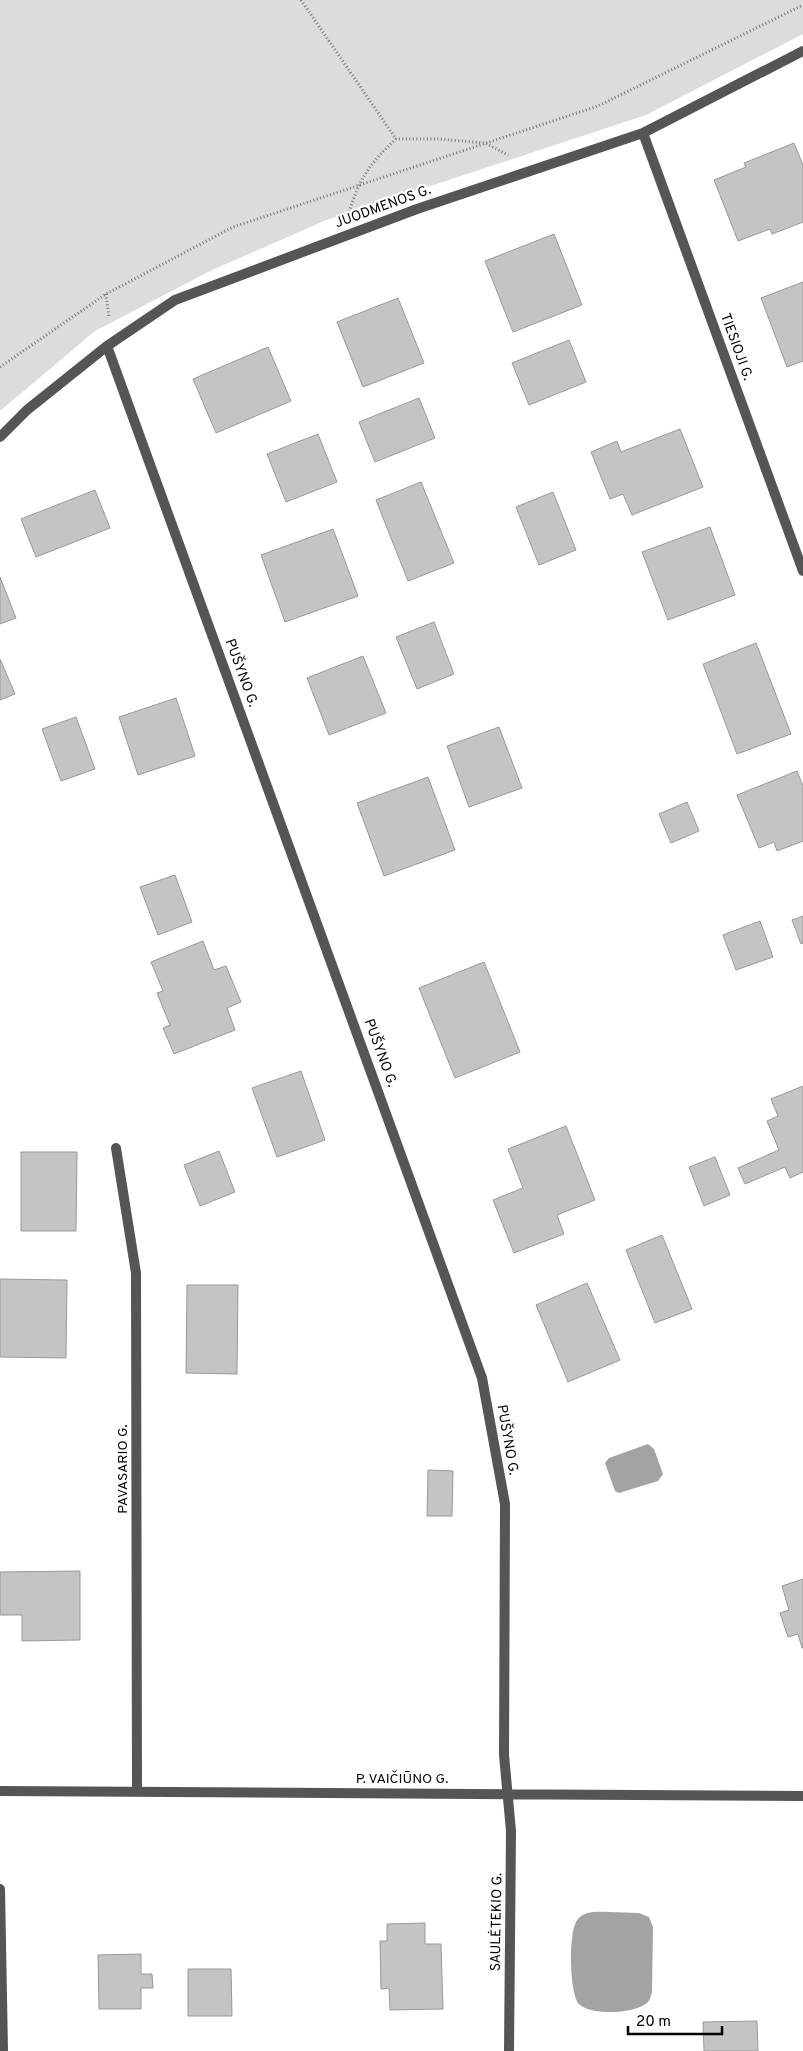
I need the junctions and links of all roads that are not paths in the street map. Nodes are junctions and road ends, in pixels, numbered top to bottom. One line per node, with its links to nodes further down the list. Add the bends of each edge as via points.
1 (803, 51): 2 (street, JUODMENOS G.)
2 (643, 133): 3 (street, JUODMENOS G., via 341,236 175,300); 5 (street, TIESIOJI G.)
3 (107, 346): 4 (street, JUODMENOS G., via 27,410); 9 (street, PUŠYNO G., via 482,1378 505,1504 504,1755)
4 (0, 436)
5 (803, 571)
6 (116, 1148): 8 (street, PAVASARIO G., via 136,1273)
7 (0, 1791): 8 (street, P. VAIČIŪNO G.)
8 (137, 1792): 9 (street, P. VAIČIŪNO G.)
9 (508, 1794): 10 (street, P. VAIČIŪNO G.); 13 (street, SAULĖTEKIO G., via 511,1831)
10 (803, 1796)
11 (0, 1889): 12 (street)
12 (3, 2051)
13 (509, 2051)

